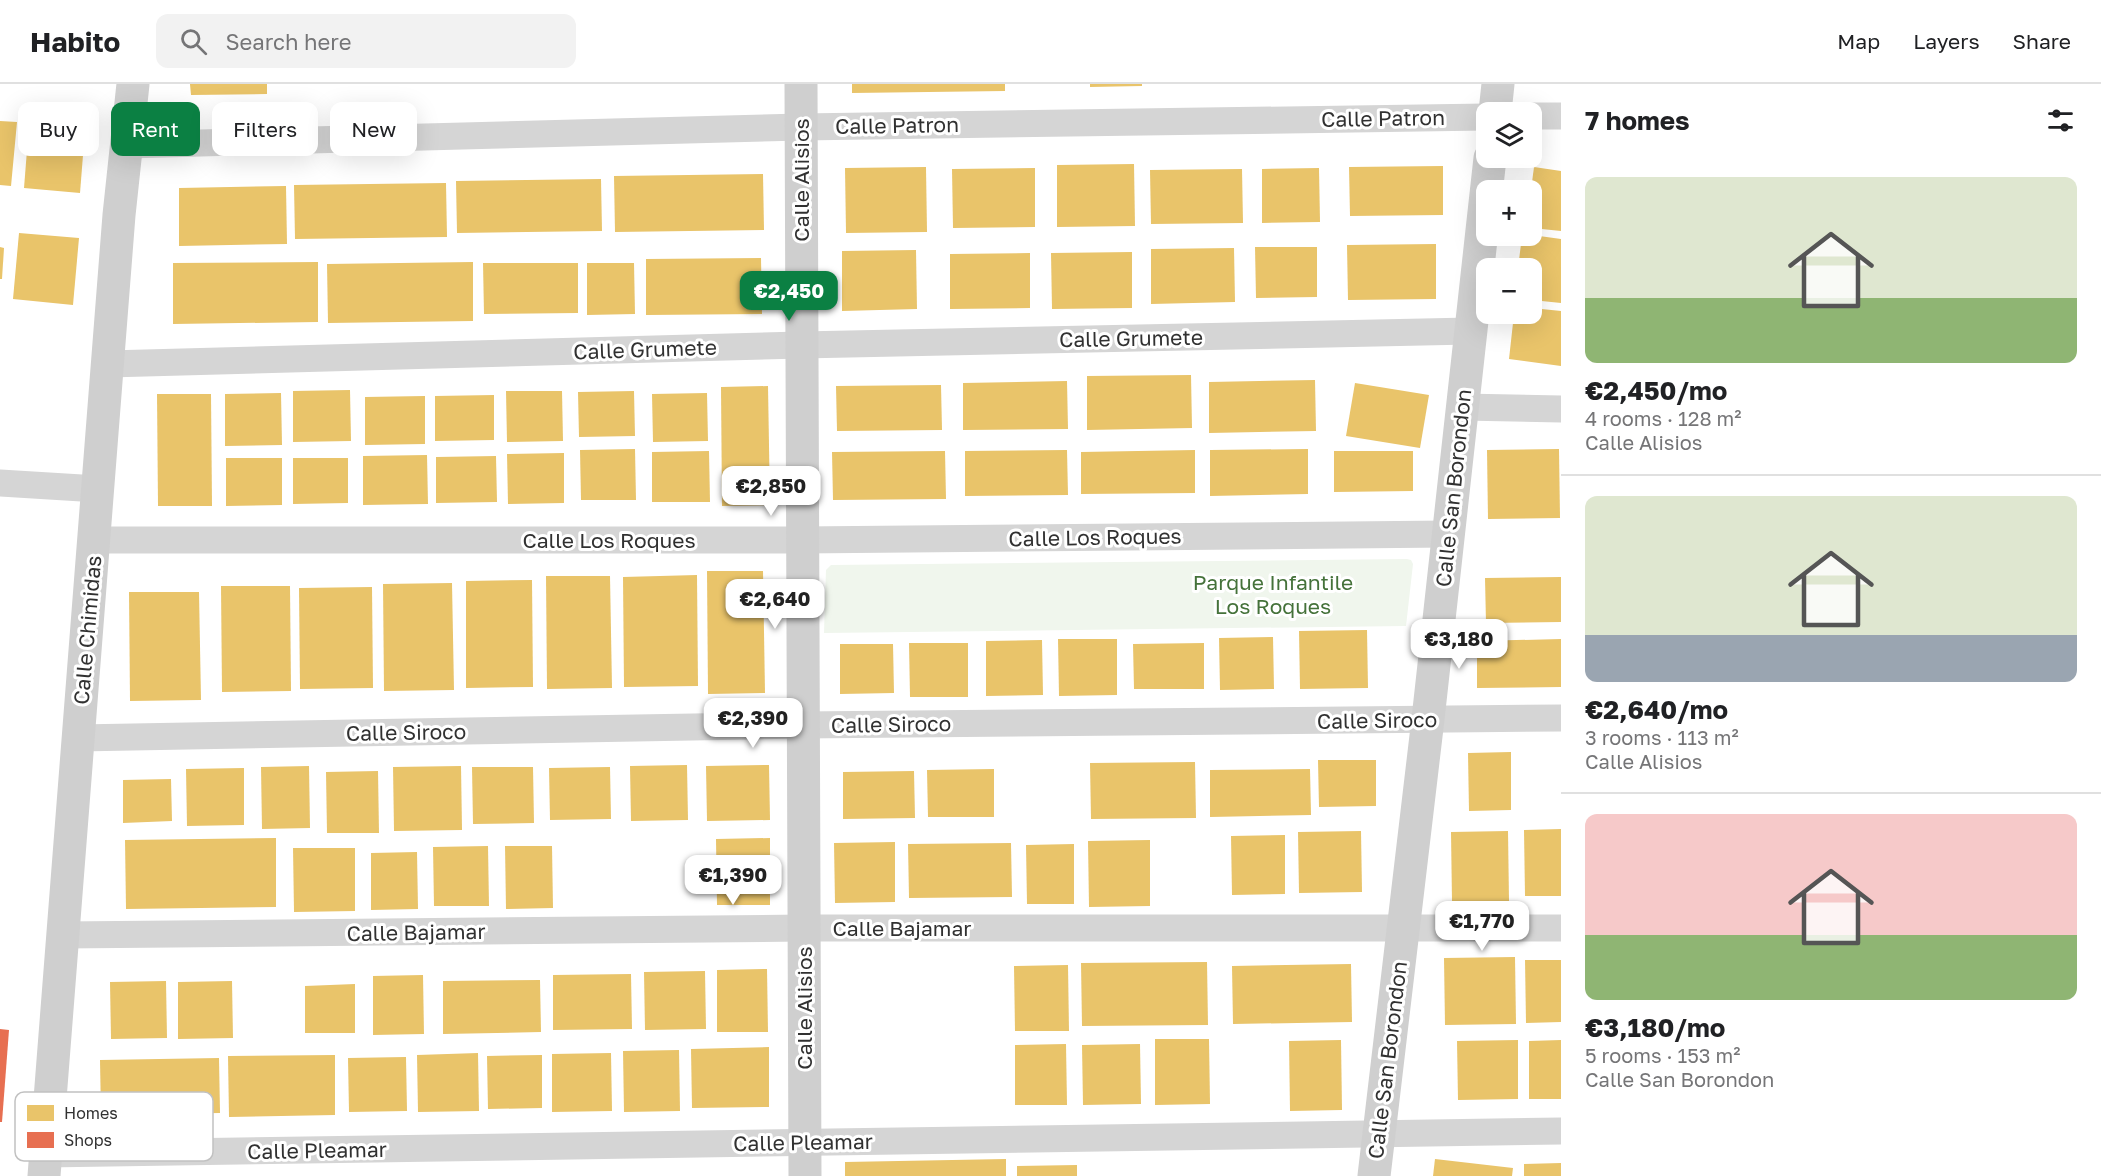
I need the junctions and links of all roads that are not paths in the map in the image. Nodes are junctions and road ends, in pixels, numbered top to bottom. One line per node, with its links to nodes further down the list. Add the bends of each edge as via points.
1 (133, 84): 4 (street, Calle Chimidas)
2 (801, 84): 9 (street, Calle Alisios)
3 (1498, 84): 5 (street)
4 (131, 102)
5 (1496, 102)
6 (1542, 116): 7 (street)
7 (1561, 116)
8 (1476, 117): 9 (street, Calle Patron)
9 (801, 127): 10 (street, Calle Patron); 14 (street, Calle Alisios)
10 (200, 143)
11 (126, 156): 15 (street, Calle Chimidas)
12 (1489, 168): 13 (street, Calle San Borondon)
13 (1470, 331): 14 (street, Calle Grumete); 16 (street, Calle San Borondon)
14 (801, 345): 15 (street, Calle Grumete); 22 (street, Calle Alisios)
15 (108, 364): 19 (street, Calle Chimidas)
16 (1462, 407): 17 (street); 20 (street, Calle San Borondon)
17 (1561, 409)
18 (0, 483): 19 (street)
19 (98, 489): 21 (street, Calle Chimidas)
20 (1448, 534): 22 (street, Calle Los Roques); 24 (street, Calle San Borondon)
21 (94, 540): 22 (street, Calle Los Roques); 26 (street, Calle Chimidas)
22 (801, 540): 25 (street, Calle Alisios)
23 (1561, 718): 24 (street, Calle Siroco)
24 (1428, 719): 25 (street, Calle Siroco); 27 (street, Calle San Borondon)
25 (801, 725): 26 (street, Calle Siroco); 28 (street, Calle Alisios)
26 (78, 738): 30 (street, Calle Chimidas)
27 (1403, 926): 28 (street, Calle Bajamar); 29 (street, Calle Bajamar); 33 (street, Calle San Borondon)
28 (804, 928): 30 (street, Calle Bajamar); 34 (street, Calle Alisios)
29 (1561, 928)
30 (63, 935): 31 (street, Calle Chimidas)
31 (51, 1092)
32 (1561, 1131): 33 (street, Calle Pleamar)
33 (1378, 1134): 34 (street, Calle Pleamar); 39 (street, Calle San Borondon)
34 (805, 1142): 35 (street, Calle Pleamar); 38 (street, Calle Alisios)
35 (213, 1160)
36 (177, 1161): 37 (street, Calle Pleamar)
37 (45, 1165)
38 (805, 1176)
39 (1374, 1176)

